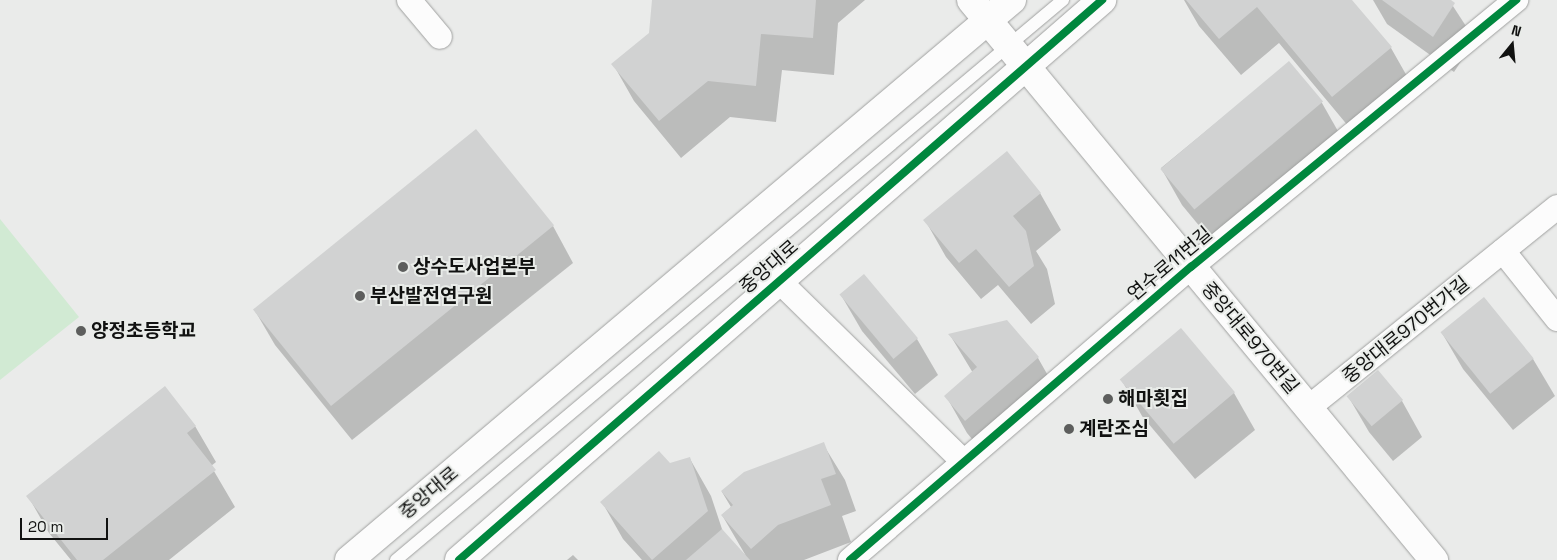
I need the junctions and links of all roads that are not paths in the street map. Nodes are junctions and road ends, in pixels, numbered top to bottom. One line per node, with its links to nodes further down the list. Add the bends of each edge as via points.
1 (409, 0): 7 (street)
2 (1012, 0): 6 (main road, 중앙대로)
3 (1063, 0): 8 (lane)
4 (1102, 0): 8 (main road, 중앙대로)
5 (1516, 0): 11 (street, 연수로11번길)
6 (979, 10): 8 (main road, 중앙대로970번길); 16 (main road, 중앙대로)
7 (440, 37)
8 (1017, 55): 11 (main road, 중앙대로970번길); 12 (main road, 중앙대로); 17 (lane)
9 (1557, 207): 10 (street, 중앙대로970번가길)
10 (1503, 252): 13 (street); 14 (street, 중앙대로970번가길)
11 (1191, 267): 14 (main road, 중앙대로970번길); 15 (street, 연수로11번길)
12 (778, 280): 15 (street, 중앙대로); 18 (main road, 중앙대로)
13 (1557, 318)
14 (1308, 408): 20 (main road, 중앙대로970번길)
15 (964, 462): 19 (street, 연수로11번길)
16 (349, 560)
17 (396, 560)
18 (458, 560)
19 (850, 560)
20 (1434, 560)

